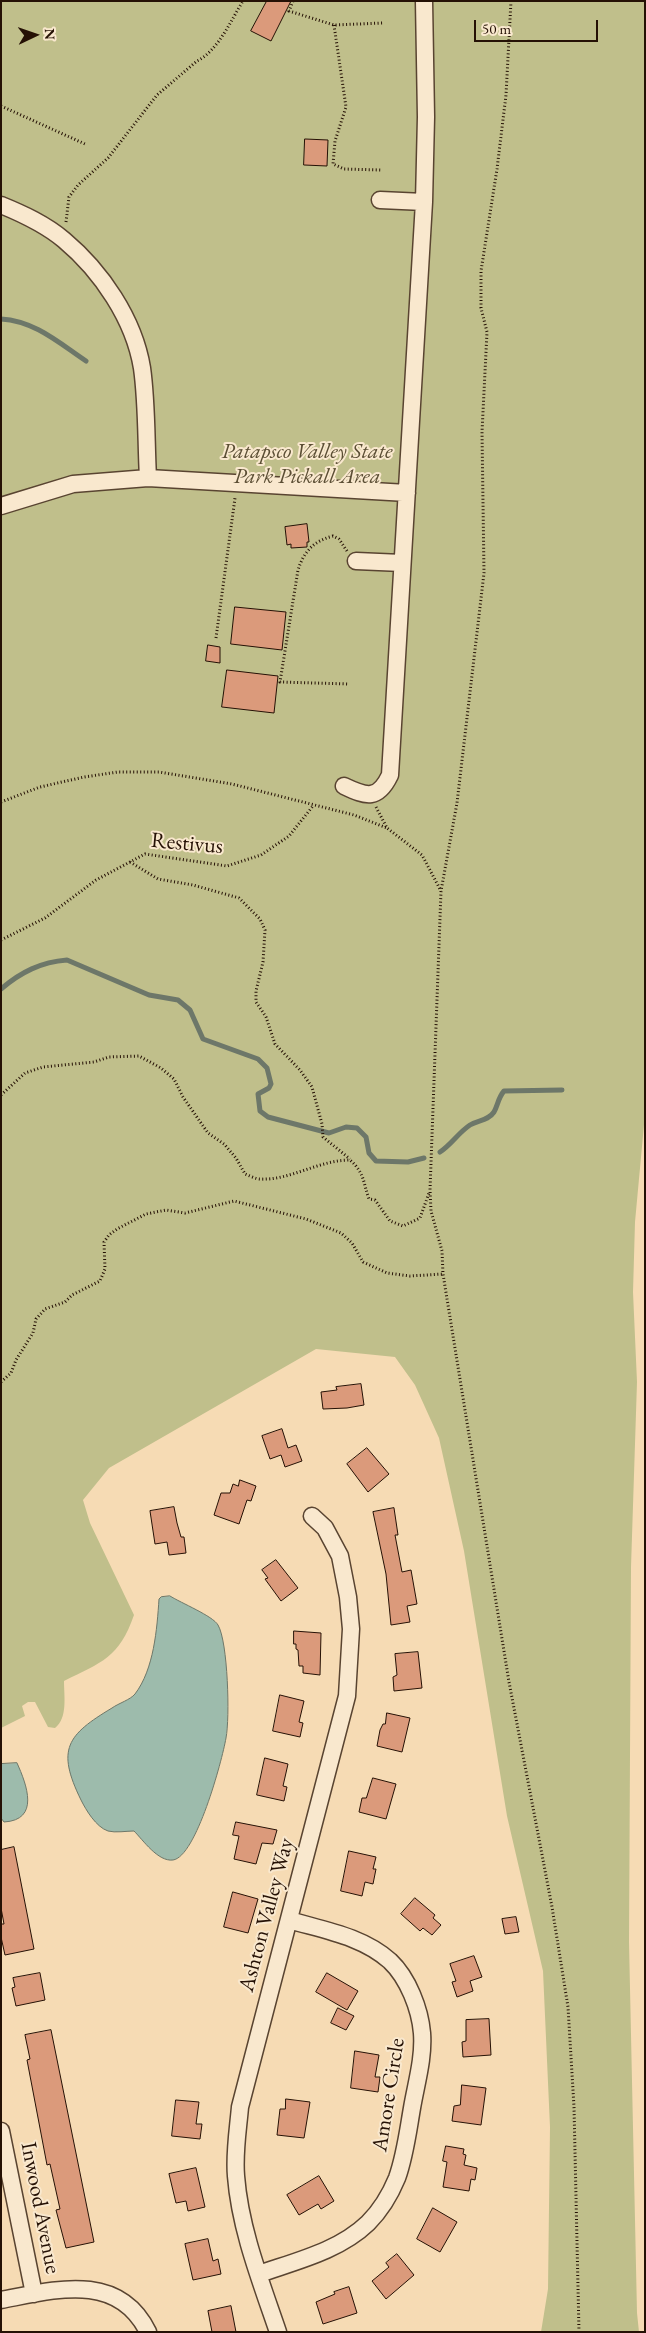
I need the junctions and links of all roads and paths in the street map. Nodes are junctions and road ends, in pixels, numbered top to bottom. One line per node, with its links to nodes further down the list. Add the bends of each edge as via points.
1 (242, 1): 13 (path, via 204,58 157,95 108,158 69,197)
2 (293, 1): 6 (path, via 289,11)
3 (424, 1): 11 (street)
4 (511, 1): 28 (path, via 505,104 481,271 481,308 486,332 482,432 484,574 457,803)
5 (383, 23): 6 (path)
6 (334, 25): 9 (path, via 346,107 335,141 333,164 344,169)
7 (1, 106): 8 (path)
8 (85, 144)
9 (381, 170)
10 (380, 200): 11 (street)
11 (424, 202): 16 (street)
12 (1, 205): 13 (street, via 29,217)
13 (64, 240): 14 (street, via 96,272 127,322 138,349 142,368)
14 (148, 478): 15 (street); 17 (street, via 73,484)
15 (237, 482): 16 (street); 20 (path)
16 (407, 493): 19 (street)
17 (1, 506)
18 (356, 561): 19 (street); 21 (path, via 333,536 318,542 303,554 280,682)
19 (402, 563): 23 (street, via 390,775 384,789)
20 (216, 638)
21 (350, 684)
22 (344, 786): 23 (street)
23 (370, 794): 26 (path)
24 (1, 802): 25 (path, via 40,787 118,772 159,772 232,784)
25 (313, 806): 26 (path, via 354,815); 27 (path, Restivus, via 289,836 261,855 227,866 145,854)
26 (387, 828): 28 (path, via 422,855)
27 (130, 862): 29 (path, Restivus, via 96,880 45,918); 31 (path, via 158,879 239,898 260,919 265,930 256,1002 266,1017 275,1044 312,1087 323,1137)
28 (441, 891): 32 (path)
29 (1, 940)
30 (1, 1095): 31 (path, via 25,1073 43,1067 94,1062 109,1056 139,1056 174,1078 208,1133 224,1144 245,1174 260,1179 270,1178 326,1162)
31 (350, 1160): 32 (path, via 360,1170 369,1199 375,1200 390,1221 403,1226 420,1218)
32 (430, 1190): 33 (path, via 431,1211 442,1251)
33 (443, 1274): 34 (path, via 410,1276 388,1273 363,1262 352,1243 341,1233 306,1219 234,1202 185,1213 166,1210 146,1214 117,1229 104,1242 105,1269 100,1281 65,1302 45,1309 36,1319 33,1333 11,1373); 43 (path, via 509,1682 568,2008 574,2107)
34 (1, 1382)
35 (312, 1516): 36 (street, Ashton Valley Way, via 324,1528 340,1556 348,1597 351,1654 347,1696 338,1737)
36 (288, 1920): 38 (street, Ashton Valley Way, via 240,2107 236,2145 240,2200); 38 (street, Amore Circle, via 348,1937 370,1947 390,1962 407,1985 418,2012 422,2034 420,2061 404,2153 384,2203 351,2238)
37 (1, 2131): 39 (street, Inwood Avenue)
38 (259, 2274): 42 (street, Ashton Valley Way)
39 (34, 2294): 40 (street, Inwood Avenue); 41 (street, Inwood Avenue, via 85,2288 105,2292 134,2312)
40 (1, 2300)
41 (148, 2332)
42 (278, 2332)
43 (579, 2332)

